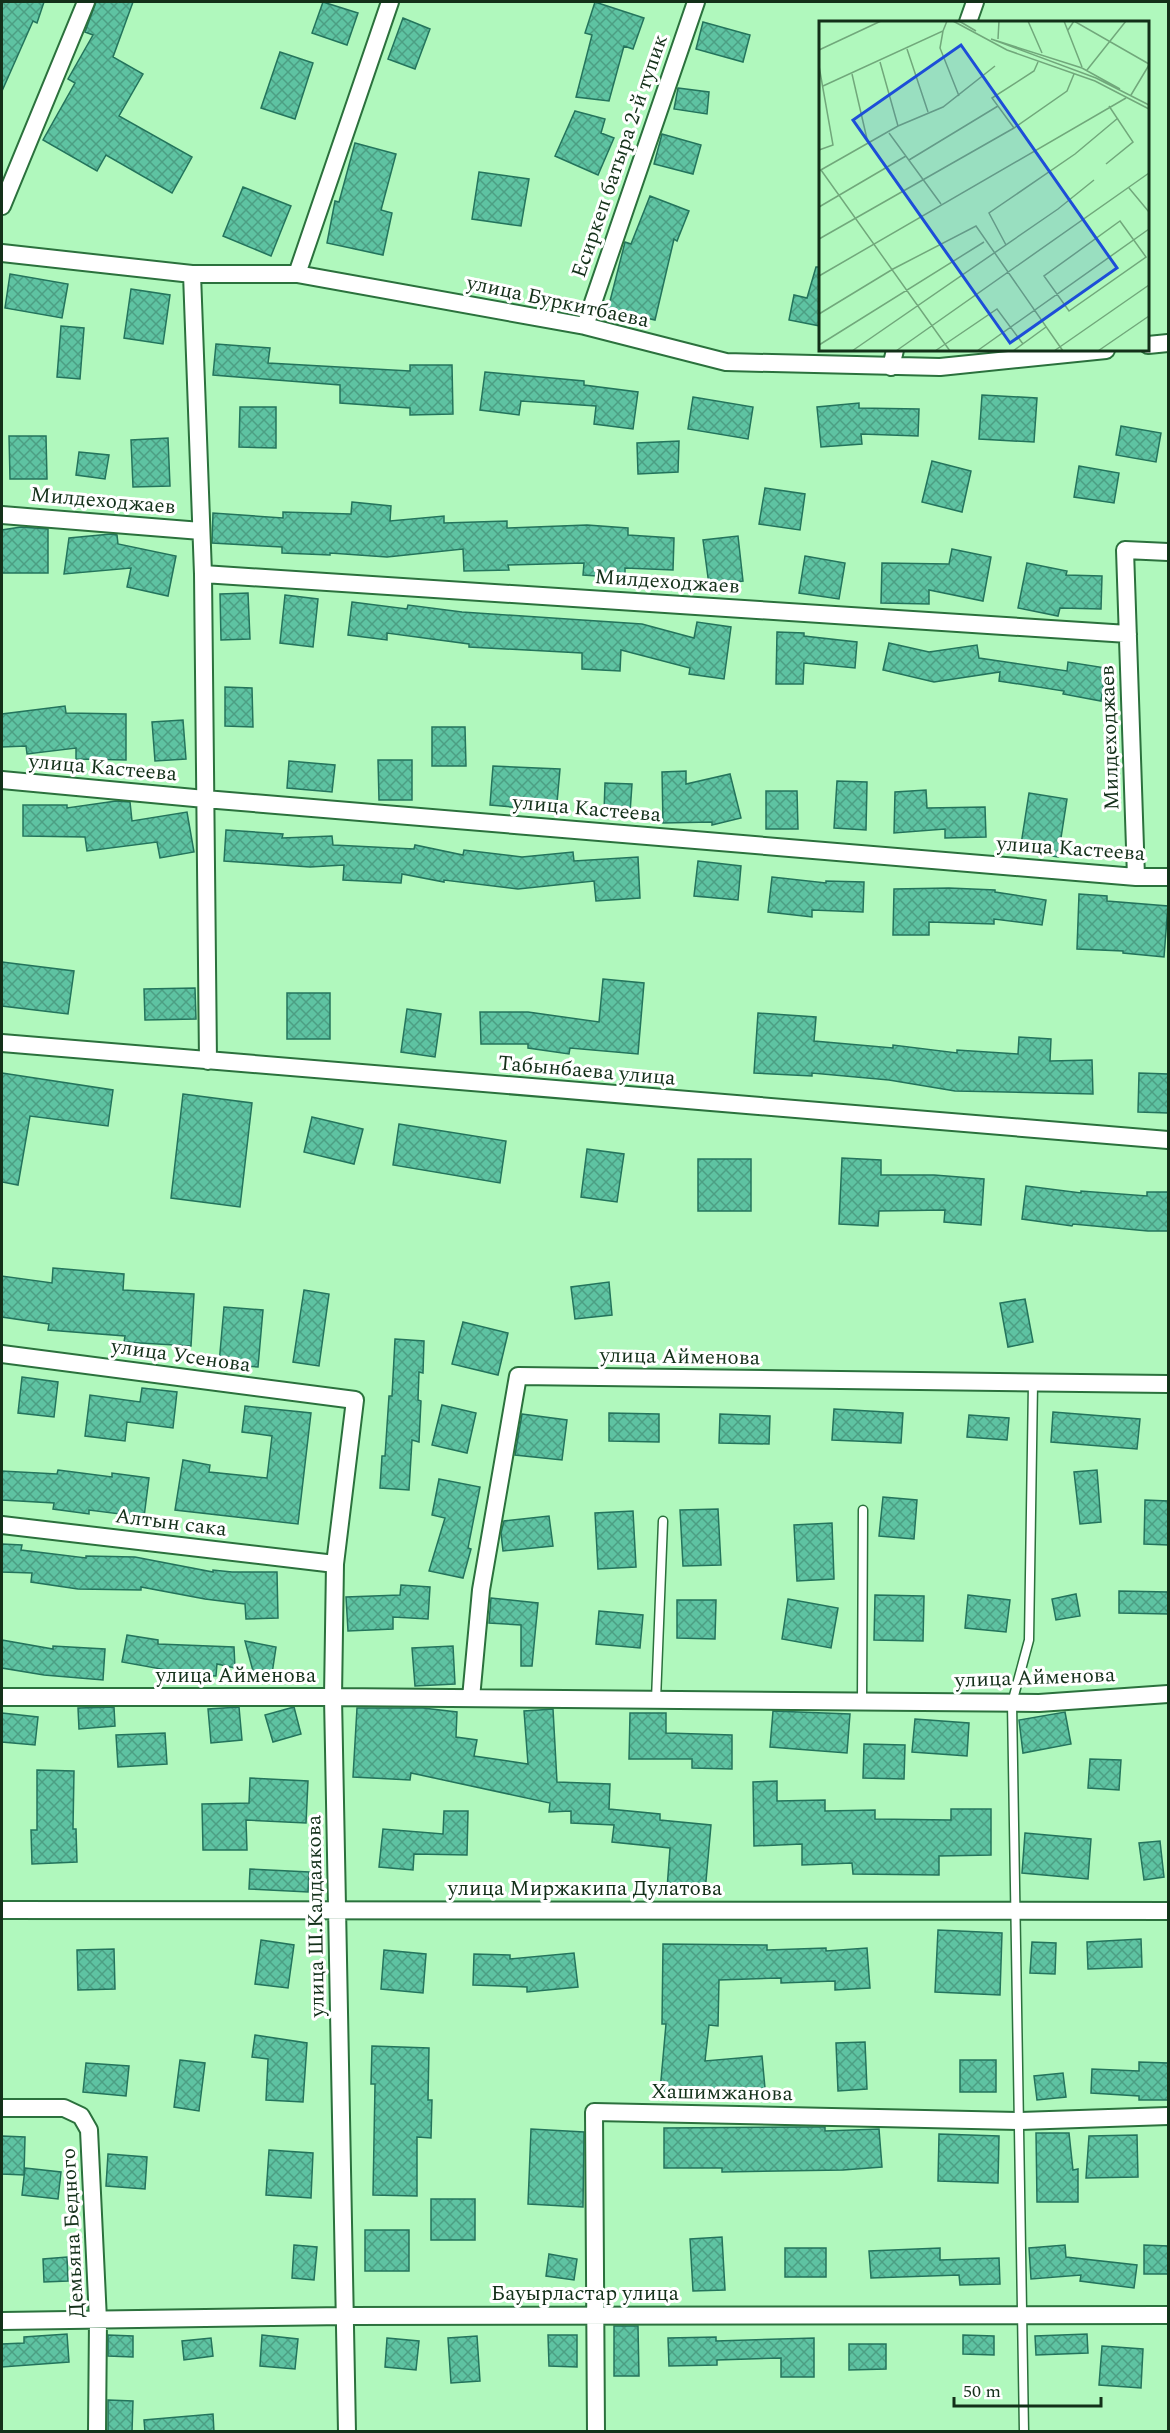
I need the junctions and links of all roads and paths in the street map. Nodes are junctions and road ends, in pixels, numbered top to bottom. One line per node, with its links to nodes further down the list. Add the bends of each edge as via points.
1 (86, 2): 6 (street)
2 (390, 2): 9 (street)
3 (696, 2): 10 (street, Есиркеп батыра 2-й тупик)
4 (975, 2): 5 (street)
5 (968, 21)
6 (2, 206)
7 (2, 253): 8 (street, улица Буркитбаева)
8 (192, 274): 9 (street, улица Буркитбаева); 17 (street)
9 (297, 274): 10 (street, улица Буркитбаева)
10 (585, 326): 15 (street, улица Буркитбаева, via 726,362)
11 (1168, 343): 12 (street)
12 (1149, 345)
13 (895, 351): 15 (street)
14 (1096, 351): 15 (street, улица Буркитбаева, via 940,367)
15 (891, 367)
16 (2, 515): 17 (street, Милдеходжаев)
17 (201, 531): 19 (street)
18 (1168, 552): 20 (street, Милдеходжаев, via 1125,550)
19 (203, 574): 20 (street, Милдеходжаев); 22 (street)
20 (1128, 634): 23 (street, Милдеходжаев)
21 (2, 780): 22 (street, улица Кастеева)
22 (205, 799): 23 (street, улица Кастеева); 26 (street)
23 (1136, 877): 24 (street, улица Кастеева)
24 (1168, 877)
25 (2, 1044): 26 (street, Табынбаева улица)
26 (208, 1061): 27 (street, Табынбаева улица)
27 (1168, 1140)
28 (2, 1354): 31 (street, улица Усенова)
29 (1033, 1383): 30 (street, улица Айменова); 39 (street, улица Айменова, via 518,1376 481,1590); 42 (lane, via 1029,1640)
30 (1168, 1384)
31 (355, 1400): 35 (street, улица Ш.Калдаякова)
32 (863, 1510): 41 (lane)
33 (663, 1521): 40 (lane)
34 (2, 1525): 35 (street, Алтын сака)
35 (335, 1564): 38 (street, улица Ш.Калдаякова)
36 (1168, 1694): 42 (street, улица Айменова)
37 (2, 1697): 38 (street, улица Айменова)
38 (333, 1697): 39 (street, улица Айменова); 44 (street, улица Ш.Калдаякова)
39 (471, 1698): 40 (street, улица Айменова)
40 (656, 1700): 41 (street, улица Айменова)
41 (862, 1701): 42 (street, улица Айменова)
42 (1012, 1703): 45 (lane)
43 (2, 1910): 44 (street, улица Миржакипа Дулатова)
44 (338, 1910): 45 (street, улица Миржакипа Дулатова); 52 (street, улица Ш.Калдаякова)
45 (1017, 1911): 46 (street, улица Миржакипа Дулатова); 49 (lane)
46 (1168, 1911)
47 (2, 2108): 54 (street, Демьяна Бедного, via 64,2108 81,2116 89,2130)
48 (1168, 2116): 49 (street, Хашимжанова)
49 (1020, 2121): 50 (lane); 53 (street, Хашимжанова, via 594,2112)
50 (1022, 2315): 51 (street, Бауырластар улица); 53 (street, Бауырластар улица); 59 (lane)
51 (1168, 2315)
52 (345, 2316): 53 (street, Бауырластар улица); 54 (street, Бауырластар улица); 57 (street, улица Ш.Калдаякова)
53 (595, 2316): 58 (street, Хашимжанова)
54 (98, 2320): 55 (street, Бауырластар улица); 56 (street, Демьяна Бедного)
55 (2, 2321)
56 (97, 2432)
57 (347, 2432)
58 (596, 2432)
59 (1024, 2432)

